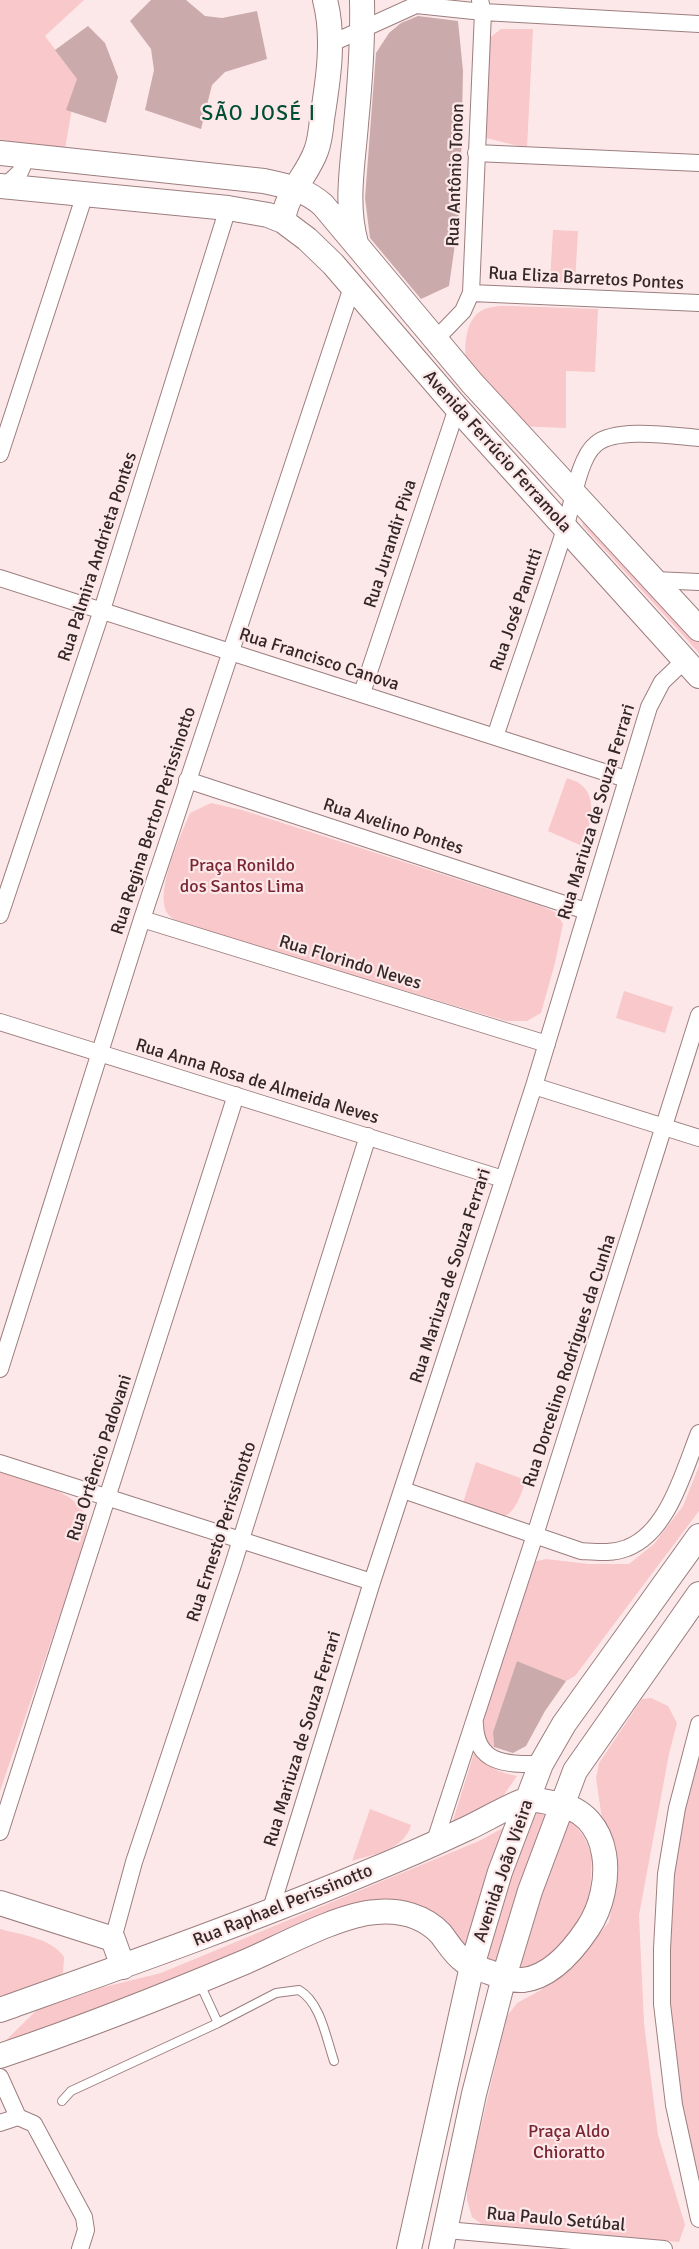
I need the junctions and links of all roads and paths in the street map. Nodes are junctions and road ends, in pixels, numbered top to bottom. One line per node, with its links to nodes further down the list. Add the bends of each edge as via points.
1 (326, 0): 7 (street)
2 (362, 0): 6 (street)
3 (419, 3): 4 (street); 6 (street)
4 (482, 6): 5 (street); 9 (street, Rua Antônio Tonon)
5 (699, 24)
6 (362, 31): 7 (street); 11 (street)
7 (330, 44): 13 (street, via 316,151)
8 (0, 153): 10 (street)
9 (476, 153): 12 (street); 21 (street, Rua Antônio Tonon)
10 (27, 156): 13 (street); 14 (street, via 20,172)
11 (353, 161): 16 (street); 19 (street, via 351,225)
12 (699, 163)
13 (295, 187): 16 (street, Avenida Ferrúcio Ferramola); 18 (street)
14 (2, 188): 15 (street)
15 (85, 194): 17 (street); 26 (street)
16 (323, 205): 18 (street, via 312,219); 19 (street, Avenida Ferrúcio Ferramola)
17 (228, 208): 18 (street, via 268,215); 32 (street, Rua Palmira Andrieta Pontes)
18 (289, 225): 20 (street, Avenida Ferrúcio Ferramola, via 324,255)
19 (357, 248): 23 (street, Avenida Ferrúcio Ferramola)
20 (352, 287): 24 (street, Avenida Ferrúcio Ferramola); 34 (street, Rua Regina Berton Perissinotto)
21 (471, 293): 22 (street, Rua Eliza Barretos Pontes); 23 (street, Rua Antônio Tonon, via 463,311)
22 (699, 303)
23 (436, 339): 27 (street, Avenida Ferrúcio Ferramola)
24 (457, 408): 28 (street, Avenida Ferrúcio Ferramola); 36 (street, Rua Jurandir Piva)
25 (699, 438): 27 (street, Rua José Panutti, via 608,438 596,444 587,456)
26 (0, 454)
27 (574, 495): 28 (street, Rua José Panutti); 30 (street, Avenida Ferrúcio Ferramola)
28 (565, 528): 35 (street, Avenida Ferrúcio Ferramola); 37 (street, Rua José Panutti)
29 (0, 578): 32 (street, Rua Francisco Canova)
30 (655, 580): 31 (street); 33 (street, Avenida Ferrúcio Ferramola)
31 (699, 582)
32 (102, 610): 34 (street, Rua Francisco Canova); 41 (street, Rua Palmira Andrieta Pontes)
33 (699, 629)
34 (230, 651): 36 (street, Rua Francisco Canova); 39 (street, Rua Regina Berton Perissinotto)
35 (692, 668): 38 (street, Rua Mariuza de Souza Ferrari, via 662,682)
36 (362, 693): 37 (street, Rua Francisco Canova)
37 (495, 737): 38 (street, Rua Francisco Canova)
38 (626, 779): 40 (street, Rua Mariuza de Souza Ferrari)
39 (187, 780): 40 (street, Rua Avelino Pontes); 42 (street, Rua Regina Berton Perissinotto)
40 (586, 911): 45 (street, Rua Mariuza de Souza Ferrari)
41 (0, 915)
42 (142, 919): 45 (street, Rua Florindo Neves); 46 (street, Rua Regina Berton Perissinotto)
43 (699, 1016): 49 (street, Rua Dorcelino Rodrigues da Cunha)
44 (0, 1022): 46 (street, Rua Anna Rosa de Almeida Neves)
45 (547, 1044): 47 (street, Rua Mariuza de Souza Ferrari)
46 (100, 1053): 48 (street, Rua Anna Rosa de Almeida Neves); 53 (street, Rua Regina Berton Perissinotto)
47 (534, 1086): 49 (street); 52 (street, Rua Mariuza de Souza Ferrari)
48 (236, 1095): 50 (street, Rua Anna Rosa de Almeida Neves); 57 (street, Rua Ortêncio Padovani)
49 (664, 1127): 51 (street); 58 (street, Rua Dorcelino Rodrigues da Cunha)
50 (368, 1136): 52 (street, Rua Anna Rosa de Almeida Neves); 60 (street, Rua Ernesto Perissinotto)
51 (699, 1138)
52 (503, 1179): 56 (street, Rua Mariuza de Souza Ferrari)
53 (0, 1369)
54 (699, 1433): 58 (street, via 672,1501 639,1542 610,1552 582,1551)
55 (0, 1463): 57 (street)
56 (403, 1490): 58 (street); 61 (street, Rua Mariuza de Souza Ferrari)
57 (108, 1497): 60 (street); 70 (street, Rua Ortêncio Padovani)
58 (535, 1535): 63 (street, Rua Dorcelino Rodrigues da Cunha)
59 (699, 1536): 66 (street, Avenida João Vieira, via 564,1724)
60 (241, 1539): 61 (street); 74 (street, Rua Ernesto Perissinotto, via 134,1862)
61 (372, 1582): 73 (street, Rua Mariuza de Souza Ferrari)
62 (699, 1594): 65 (street, Avenida João Vieira)
63 (476, 1718): 66 (street, Rua Dorcelino Rodrigues da Cunha, via 482,1751 509,1764); 71 (street, Rua Dorcelino Rodrigues da Cunha)
64 (699, 1724): 87 (street, via 673,1830 662,1949 662,2004 674,2105)
65 (588, 1752): 68 (street, Avenida João Vieira, via 575,1771); 69 (street, via 586,1788)
66 (541, 1764): 67 (street, Avenida João Vieira)
67 (528, 1799): 68 (street); 71 (street, Rua Raphael Perissinotto); 75 (street, Avenida João Vieira, via 500,1872)
68 (562, 1804): 69 (street, Avenida João Vieira); 77 (street, Avenida João Vieira)
69 (592, 1824): 77 (street, via 604,1846 606,1876 600,1907 588,1929 565,1959 536,1976 522,1980)
70 (0, 1832)
71 (434, 1845): 73 (street, Rua Raphael Perissinotto)
72 (0, 1903): 74 (street)
73 (270, 1912): 76 (street, Rua Raphael Perissinotto)
74 (113, 1939): 76 (street)
75 (472, 1966): 77 (street, Rua Raphael Perissinotto); 78 (street, Rua Raphael Perissinotto, via 459,1958 430,1924 398,1911 372,1912); 90 (street, Avenida João Vieira)
76 (123, 1967): 79 (street, Rua Raphael Perissinotto)
77 (504, 1977): 88 (street, Avenida João Vieira)
78 (199, 1982): 80 (lane); 81 (street, Rua Raphael Perissinotto)
79 (0, 2010)
80 (218, 2023): 82 (lane, via 276,1993 299,1990 307,1995 318,2015); 84 (lane, via 71,2091)
81 (0, 2056)
82 (334, 2061)
83 (0, 2077): 85 (street)
84 (62, 2101)
85 (18, 2117): 86 (street); 89 (street, via 33,2124 84,2217 86,2230)
86 (0, 2122)
87 (699, 2219)
88 (443, 2239): 91 (street, Rua Paulo Setúbal)
89 (80, 2249)
90 (409, 2249)
91 (664, 2249)

